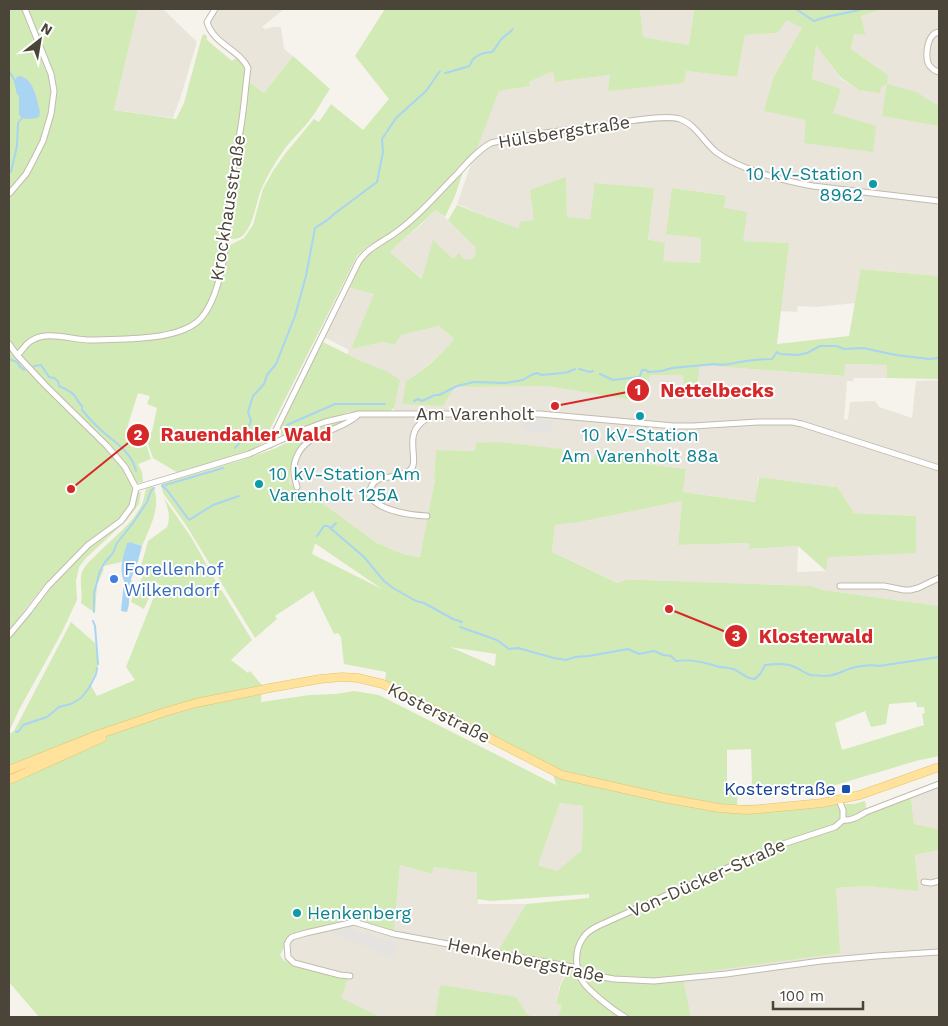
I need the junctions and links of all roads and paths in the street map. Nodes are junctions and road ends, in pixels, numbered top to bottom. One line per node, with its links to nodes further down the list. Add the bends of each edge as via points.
1 (25, 9): 5 (street, via 51,74 54,91 43,141 26,174)
2 (215, 9): 8 (street, Krockhausstraße, via 207,22 211,32 248,68 223,262 210,305 203,316 180,331 101,340 50,335 28,343)
3 (939, 32): 4 (street, via 931,37 927,59 932,69)
4 (939, 72)
5 (9, 194)
6 (939, 201): 11 (street, Hülsbergstraße, via 797,184 729,160 715,151 685,121 673,118 618,122 491,143 466,163 411,220 364,253 358,261)
7 (9, 344): 8 (street)
8 (18, 355): 14 (street, via 108,446)
9 (359, 414): 10 (street, Am Varenholt); 11 (street, Am Varenholt, via 325,422); 13 (street, via 351,421 313,438 298,452 294,466)
10 (433, 415): 12 (street, Am Varenholt, via 540,414 674,426 792,422); 15 (street, via 419,424 414,432 414,461 410,471 379,479 370,489 370,497 376,503 404,513)
11 (270, 445): 14 (street, Am Varenholt, via 232,460)
12 (939, 468)
13 (297, 487)
14 (136, 488): 18 (street, via 132,506 121,521 88,545 48,586)
15 (427, 516)
16 (939, 578): 17 (street, via 910,590 884,586)
17 (840, 586)
18 (9, 635)
19 (138, 722): 21 (main road, Kosterstraße); 22 (main road, Kosterstraße); 24 (main road, Kosterstraße, via 196,703 242,693 320,679 358,678 383,684 553,772 572,778 719,808 760,809)
20 (939, 767): 24 (main road, Kosterstraße)
21 (9, 770)
22 (9, 780)
23 (939, 784): 25 (street, via 856,818)
24 (840, 800): 25 (street)
25 (843, 820): 29 (street, Von-Dücker-Straße, via 835,828 777,846 598,926 580,943)
26 (939, 881): 27 (street)
27 (924, 882)
28 (939, 952): 30 (street, Henkenbergstraße, via 821,961 666,980)
29 (578, 968): 30 (street, Henkenbergstraße); 31 (street, Henkenbergstraße, via 394,934 354,922 299,934 289,940 288,957 294,963)
30 (579, 975): 32 (street, via 584,983)
31 (350, 976)
32 (625, 1017)

